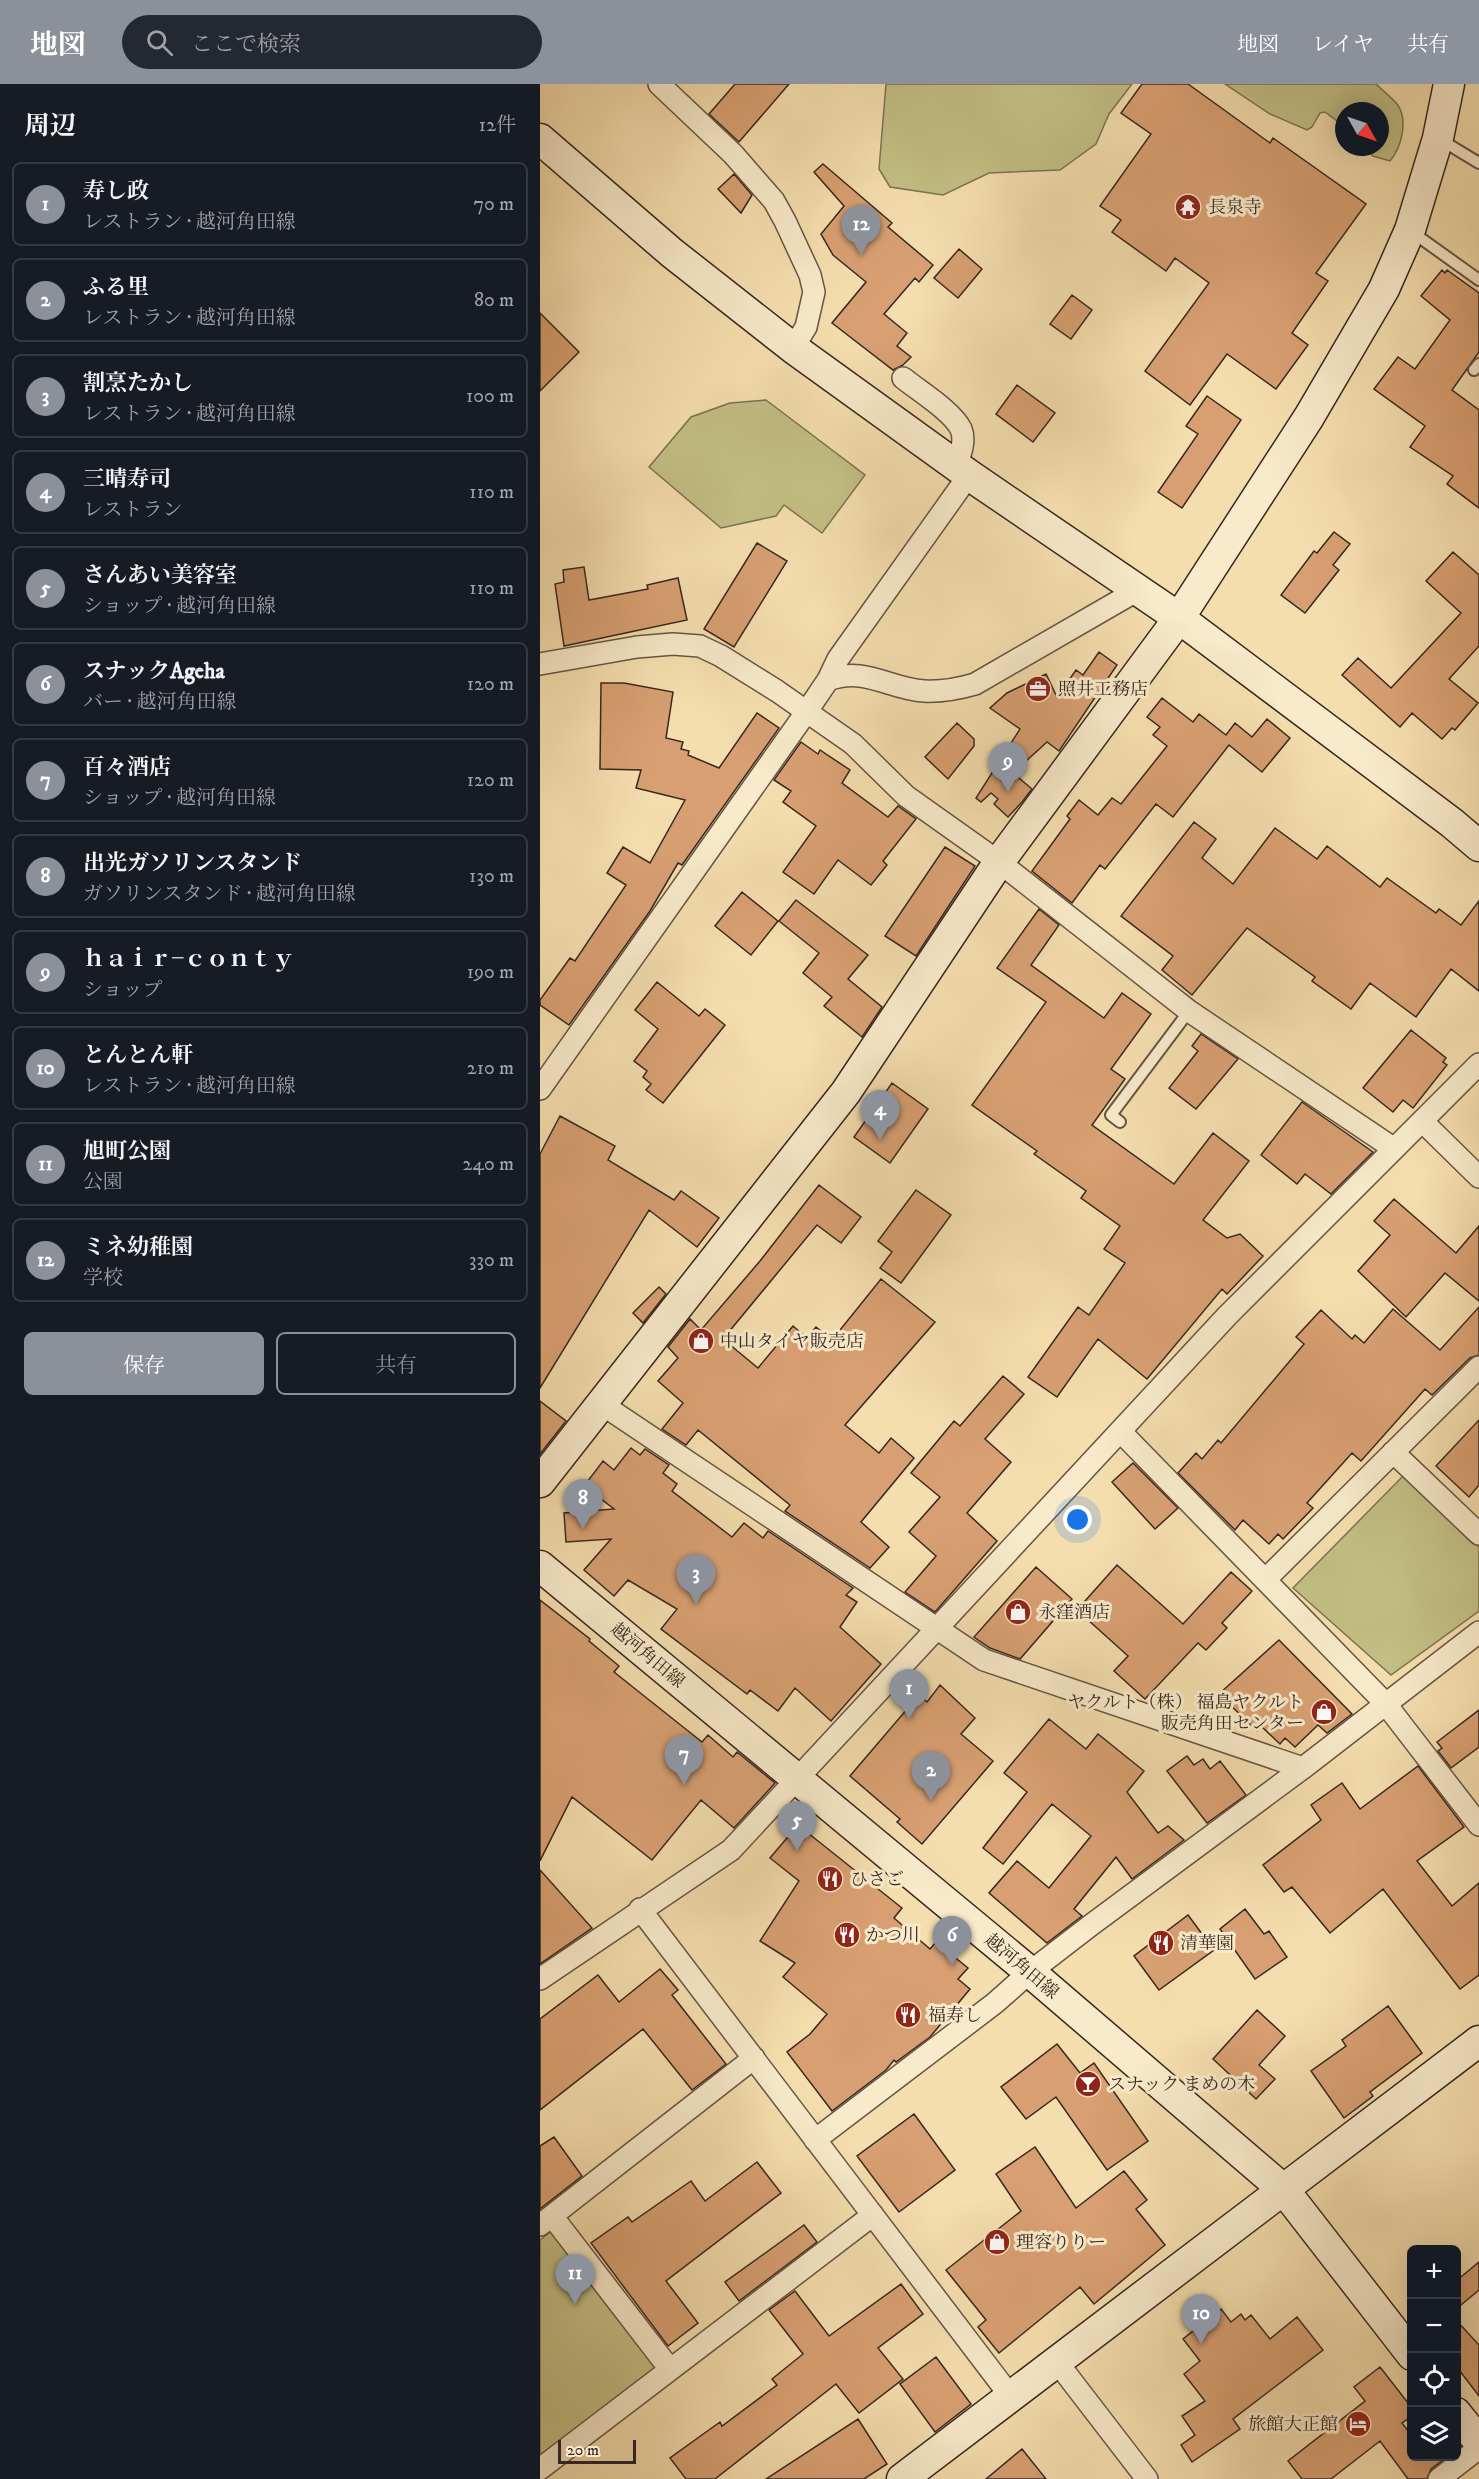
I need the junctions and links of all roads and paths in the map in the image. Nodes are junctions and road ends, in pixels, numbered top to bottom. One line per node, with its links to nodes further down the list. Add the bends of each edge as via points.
1 (659, 84): 8 (street, via 733,154 774,201 785,221 814,292 806,327)
2 (1449, 84): 3 (street)
3 (1438, 138): 5 (lane); 6 (street)
4 (540, 140): 8 (street, via 672,253)
5 (1479, 162)
6 (1410, 230): 7 (lane); 12 (street, via 1383,289 1309,417)
7 (1479, 280)
8 (793, 348): 10 (street)
9 (903, 378): 10 (street, via 962,430)
10 (962, 470): 11 (street); 14 (street)
11 (1138, 590): 12 (street); 14 (street, via 975,684 922,692 845,673)
12 (1179, 618): 16 (street); 17 (street)
13 (540, 664): 15 (street, via 637,647 700,646 746,670)
14 (828, 680): 15 (street)
15 (807, 711): 17 (street, via 853,744 906,796); 20 (street)
16 (1479, 846)
17 (999, 862): 18 (street); 26 (street, via 846,1092)
18 (1189, 1011): 22 (lane, via 1111,1115); 23 (street)
19 (1479, 1064): 21 (street)
20 (540, 1089)
21 (1422, 1121): 23 (street); 24 (street)
22 (1120, 1122)
23 (1393, 1148): 27 (street)
24 (1479, 1177)
25 (1479, 1367): 28 (street)
26 (603, 1405): 29 (street); 33 (street)
27 (1120, 1431): 32 (street); 33 (street)
28 (1393, 1452): 30 (street); 32 (street)
29 (540, 1482)
30 (1479, 1534)
31 (540, 1566): 37 (street, 越河角田線)
32 (1265, 1580): 35 (street)
33 (939, 1629): 36 (street, via 984,1660); 37 (street)
34 (1479, 1632): 35 (street)
35 (1385, 1703): 36 (street); 38 (street)
36 (1303, 1768): 41 (street)
37 (798, 1780): 39 (street, via 731,1850); 41 (street, 越河角田線)
38 (1479, 1825)
39 (640, 1909): 40 (street); 43 (street)
40 (545, 1969)
41 (1030, 1972): 44 (street, via 996,2003); 45 (street, 越河角田線)
42 (1479, 2041): 45 (street)
43 (754, 2058): 44 (street); 47 (street)
44 (815, 2140): 46 (street)
45 (1284, 2190): 48 (street, 越河角田線); 49 (street)
46 (873, 2215): 50 (street); 51 (street)
47 (546, 2221): 50 (street)
48 (1410, 2353)
49 (1057, 2362): 51 (street); 57 (street)
50 (669, 2368): 55 (street)
51 (1011, 2397): 56 (street)
52 (1461, 2419): 53 (street)
53 (1479, 2442)
54 (1479, 2448): 58 (street)
55 (540, 2469)
56 (902, 2479)
57 (1147, 2479)
58 (1439, 2479)

